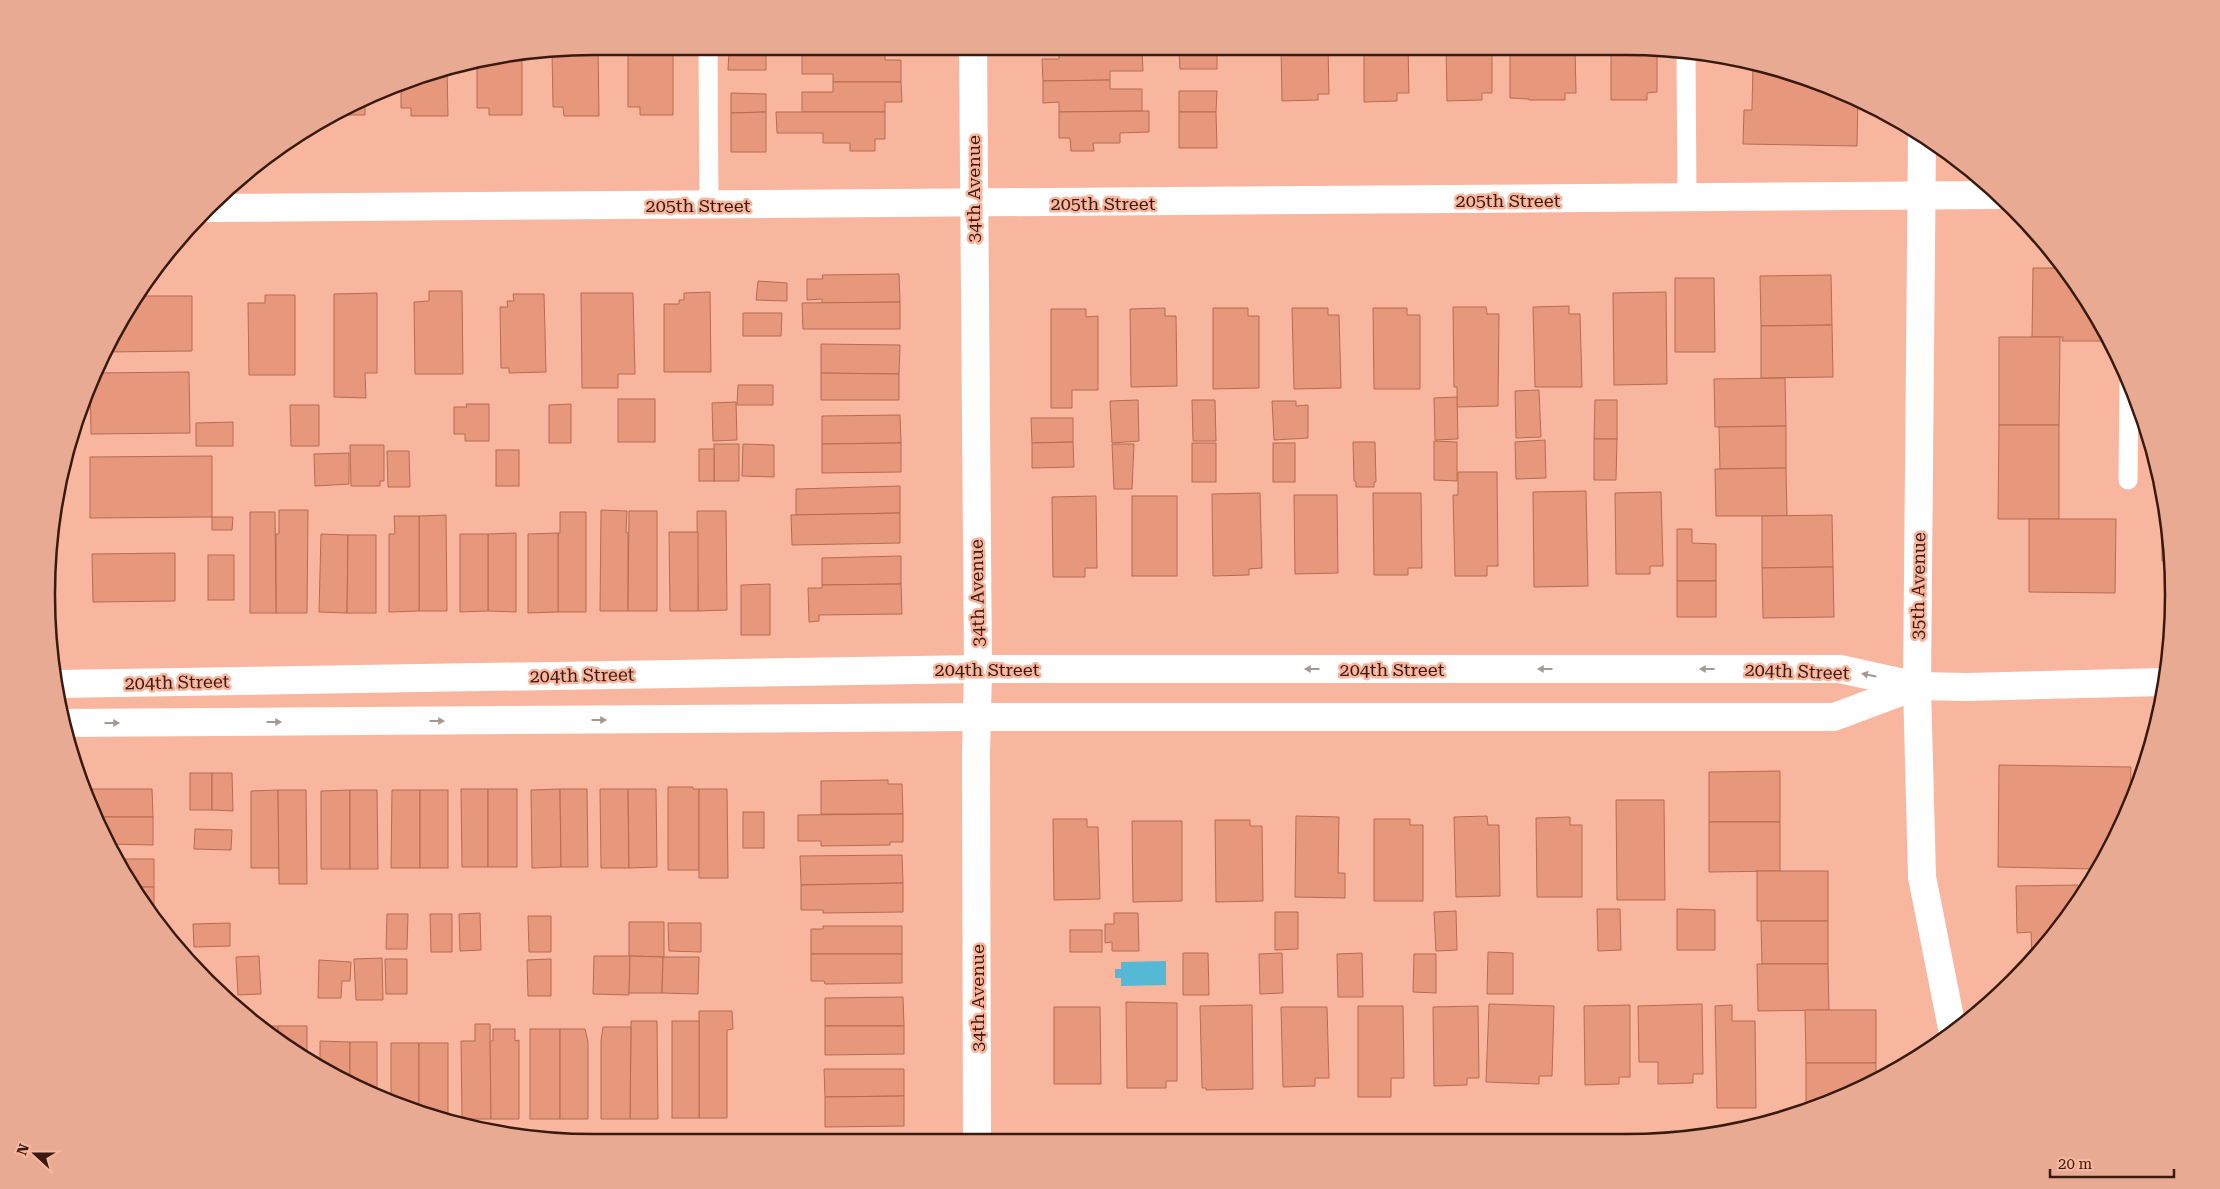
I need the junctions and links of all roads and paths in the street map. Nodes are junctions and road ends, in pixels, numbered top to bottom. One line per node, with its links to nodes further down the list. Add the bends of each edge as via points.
1 (708, 55): 9 (lane)
2 (972, 55): 8 (street, 34th Avenue)
3 (1686, 59): 7 (lane)
4 (1922, 144): 6 (street, 35th Avenue)
5 (1988, 195): 6 (street, 205th Street)
6 (1922, 197): 7 (street, 205th Street); 16 (street, 35th Avenue)
7 (1687, 199): 8 (street, 205th Street)
8 (973, 204): 9 (street, 205th Street); 13 (street, 34th Avenue)
9 (709, 205): 10 (street, 205th Street)
10 (218, 208)
11 (2129, 401): 12 (lane)
12 (2128, 480)
13 (978, 669): 15 (street, 204th Street); 16 (street, 204th Street, one-way to 13, via 1840,669); 17 (street, 34th Avenue)
14 (2158, 682): 16 (street, 204th Street)
15 (63, 684)
16 (1916, 686): 17 (street, 204th Street, via 1834,717); 19 (street, 35th Avenue, via 1922,877)
17 (976, 717): 18 (street, 204th Street, one-way to 17); 20 (street, 34th Avenue)
18 (71, 724)
19 (1951, 1025)
20 (977, 1134)

